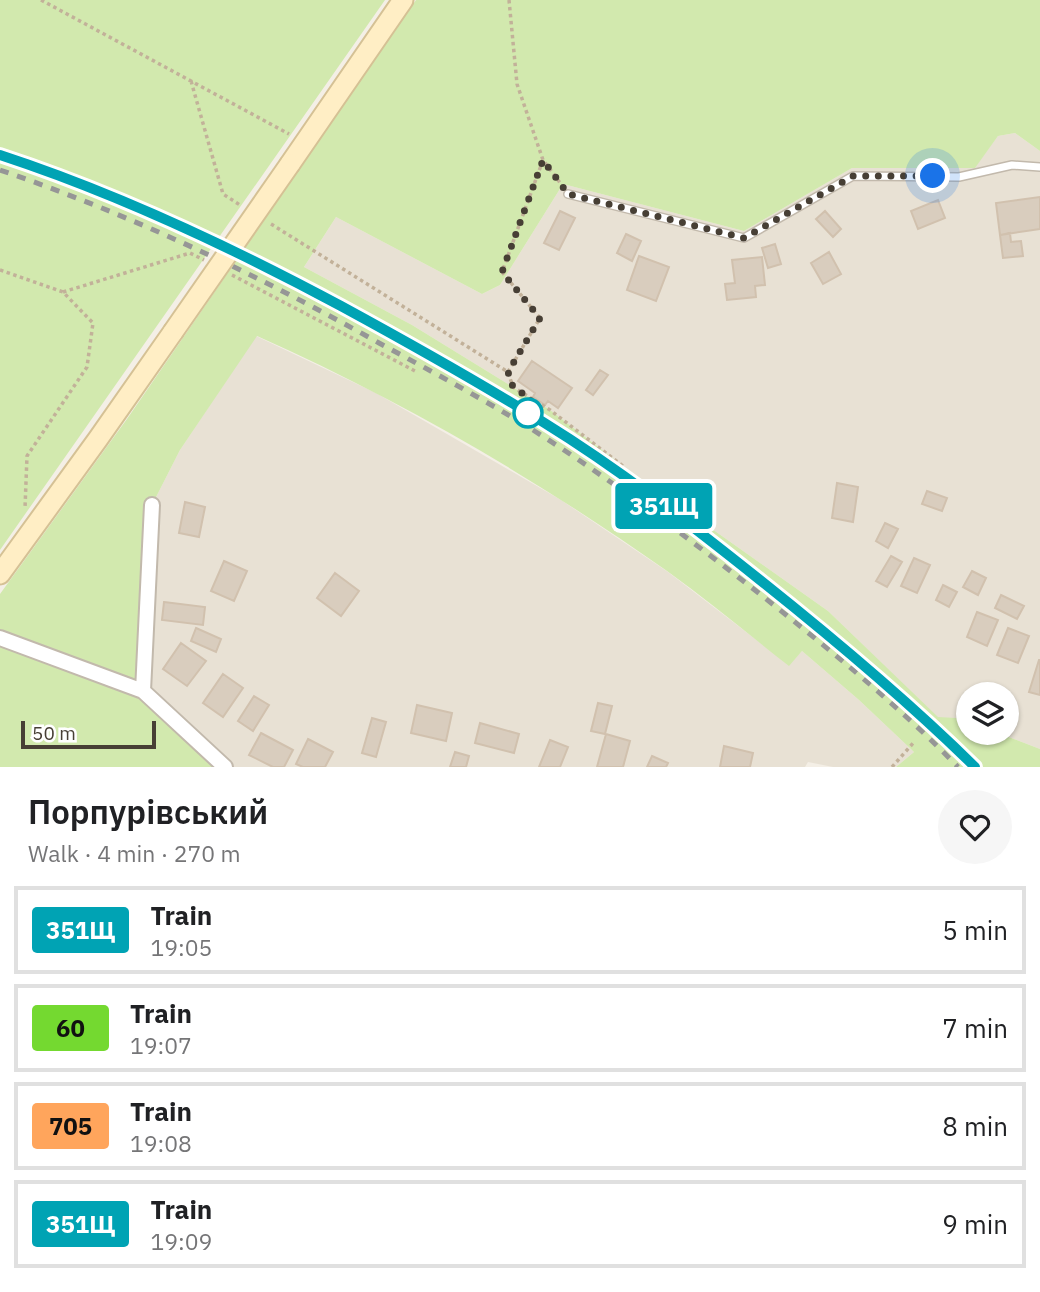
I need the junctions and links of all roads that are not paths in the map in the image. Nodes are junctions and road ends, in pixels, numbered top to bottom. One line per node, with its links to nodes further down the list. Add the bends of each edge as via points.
1 (403, 0): 5 (main road, bridge)
2 (1040, 167): 3 (lane, via 1012,165 959,177 853,176 744,238)
3 (568, 194)
4 (152, 505): 7 (street)
5 (0, 574)
6 (0, 638): 7 (street)
7 (143, 691): 8 (street)
8 (225, 767)

